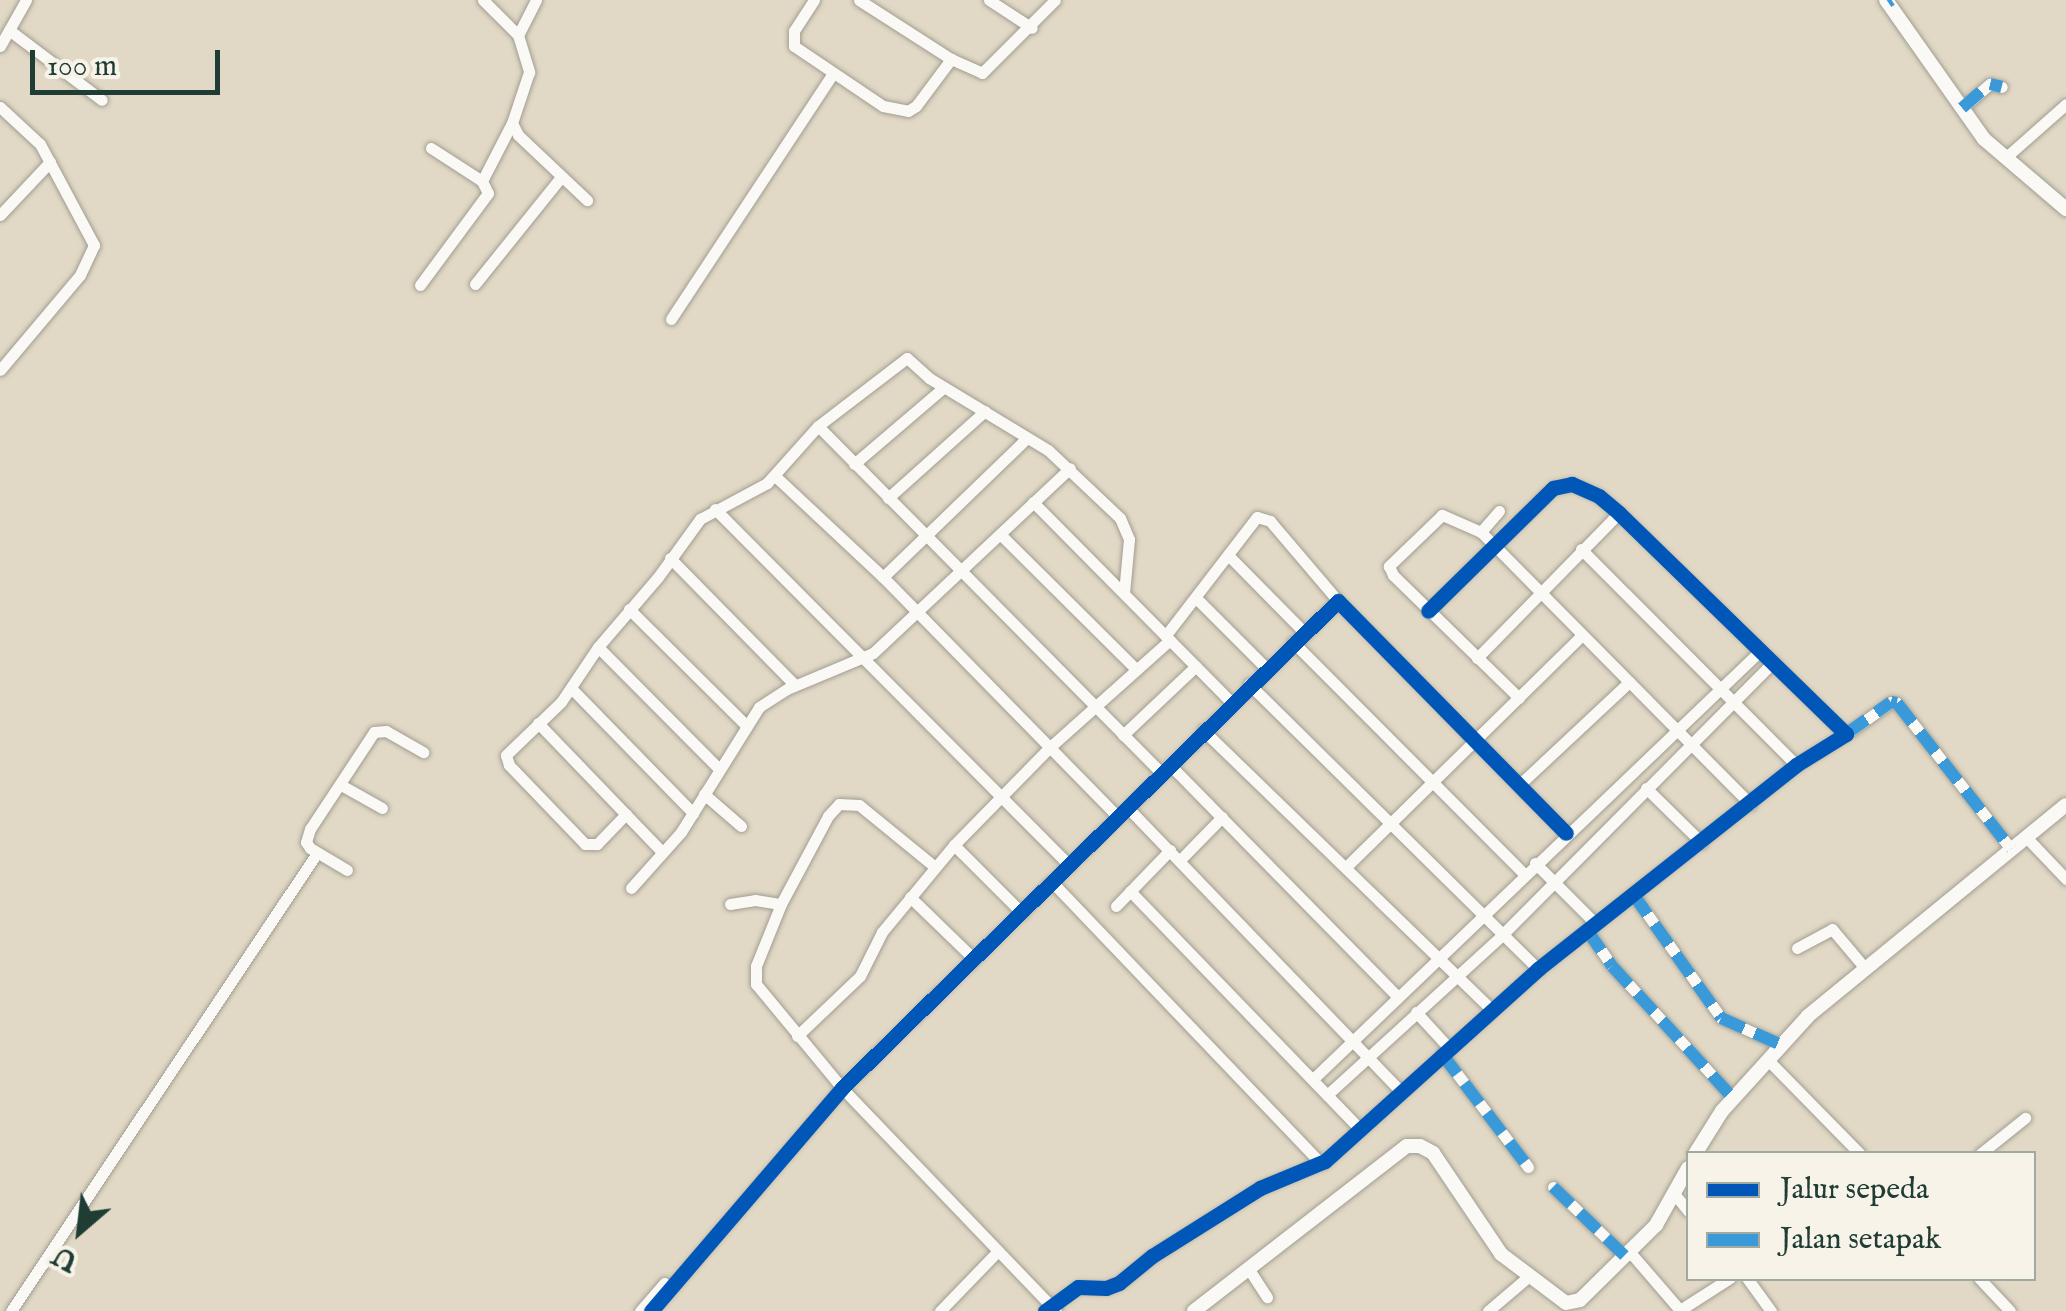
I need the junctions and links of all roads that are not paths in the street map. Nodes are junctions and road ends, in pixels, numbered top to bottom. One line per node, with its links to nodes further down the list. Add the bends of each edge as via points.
1 (26, 0): 10 (street)
2 (483, 0): 11 (street)
3 (536, 0): 11 (street)
4 (814, 0): 14 (street, via 791,40)
5 (859, 0): 13 (street)
6 (989, 0): 9 (street)
7 (1055, 0): 9 (street)
8 (1888, 1): 19 (street)
9 (1032, 28): 13 (street, via 982,73)
10 (9, 30): 12 (street); 16 (street)
11 (518, 35): 20 (street, via 529,72)
12 (0, 46)
13 (950, 60): 14 (street, via 908,111 883,106)
14 (832, 74): 31 (street)
15 (2002, 88): 19 (street, via 1990,84)
16 (102, 100)
17 (2066, 104): 22 (street)
18 (0, 107): 23 (street)
19 (1962, 108): 22 (street)
20 (512, 123): 24 (street); 25 (street)
21 (431, 148): 25 (street)
22 (2004, 158): 27 (street)
23 (50, 162): 28 (street); 32 (street, via 91,235 92,255)
24 (561, 177): 26 (street); 29 (street)
25 (482, 181): 30 (street, via 489,191)
26 (587, 200)
27 (2066, 209)
28 (0, 215)
29 (475, 284)
30 (420, 285)
31 (672, 319)
32 (0, 370)
33 (944, 387): 34 (street); 35 (street, via 902,358); 37 (street)
34 (985, 411): 36 (street); 40 (street)
35 (818, 426): 37 (street); 39 (street)
36 (1027, 438): 38 (street); 47 (street)
37 (854, 464): 40 (street)
38 (1070, 468): 41 (street); 54 (street, via 1125,525 1130,539)
39 (774, 476): 42 (street); 53 (street)
40 (888, 498): 47 (street)
41 (1034, 502): 46 (street); 54 (street)
42 (715, 510): 51 (street); 67 (street)
43 (1499, 510): 45 (street)
44 (1619, 513): 48 (street, via 1590,491 1560,484); 49 (street); 66 (street)
45 (1480, 532): 48 (street); 59 (street, via 1442,514 1391,562 1394,576)
46 (1000, 534): 52 (street); 72 (street)
47 (926, 536): 52 (street); 53 (street)
48 (1494, 545): 55 (street); 59 (street)
49 (1581, 549): 55 (street); 77 (street)
50 (1228, 555): 56 (street); 57 (street, via 1262,516); 61 (street)
51 (670, 558): 58 (street); 75 (street)
52 (961, 572): 60 (street); 81 (street)
53 (884, 577): 60 (street)
54 (1124, 592): 63 (street)
55 (1538, 592): 62 (street); 68 (street)
56 (1196, 598): 63 (street); 71 (street)
57 (1338, 601): 61 (street); 88 (street)
58 (629, 610): 65 (street); 83 (street)
59 (1428, 611): 68 (street)
60 (918, 612): 67 (street); 90 (street)
61 (1304, 632): 64 (street)
62 (1581, 636): 73 (street); 78 (street)
63 (1168, 638): 70 (street); 72 (street)
64 (1293, 642): 71 (street); 95 (street)
65 (598, 647): 76 (street); 93 (street)
66 (1760, 650): 69 (street); 77 (street)
67 (864, 658): 75 (street); 100 (street)
68 (1477, 658): 78 (street)
69 (1773, 662): 80 (street); 86 (street)
70 (1196, 666): 79 (street); 87 (street)
71 (1266, 668): 74 (street)
72 (1136, 669): 81 (street)
73 (1629, 682): 84 (street); 97 (street)
74 (1249, 684): 79 (street); 108 (street)
75 (795, 685): 83 (street, via 766,700)
76 (571, 688): 82 (street); 104 (street)
77 (1719, 688): 80 (street); 84 (street)
78 (1518, 698): 88 (street)
79 (1231, 702): 85 (street)
80 (1733, 703): 89 (street); 92 (street)
81 (1095, 705): 87 (street); 90 (street)
82 (538, 723): 106 (street); 106 (street, via 506,761 585,844)
83 (746, 725): 93 (street)
84 (1674, 729): 89 (street); 110 (street)
85 (1203, 730): 94 (street); 120 (street)
86 (1849, 733): 92 (street); 114 (street, via 1890,702 1902,707)
87 (1123, 735): 94 (street)
88 (1475, 741): 95 (street); 97 (street)
89 (1690, 744): 98 (street); 101 (street)
90 (1048, 748): 100 (street); 105 (street)
91 (423, 752): 96 (street, via 378,729)
92 (1796, 765): 101 (street)
93 (718, 768): 99 (street)
94 (1166, 769): 105 (street); 107 (street)
95 (1434, 782): 108 (street); 123 (street)
96 (341, 784): 103 (street); 116 (street, via 306,836)
97 (1519, 786): 110 (street)
98 (1646, 788): 112 (street); 126 (street)
99 (704, 794): 104 (street); 109 (street)
100 (1001, 795): 113 (street); 119 (street)
101 (1750, 804): 112 (street)
102 (2066, 805): 111 (street)
103 (382, 808)
104 (694, 812): 115 (street)
105 (1123, 812): 117 (street); 119 (street)
106 (626, 814): 115 (street)
107 (1222, 817): 117 (street); 144 (street)
108 (1389, 825): 120 (street); 135 (street)
109 (741, 826)
110 (1566, 833): 118 (street)
111 (2026, 837): 114 (street); 124 (street)
112 (1702, 843): 129 (street)
113 (954, 845): 121 (street); 134 (street)
114 (2011, 848): 141 (street)
115 (662, 852): 127 (street)
116 (317, 853): 122 (street); 180 (street)
117 (1175, 855): 128 (street); 148 (street)
118 (1535, 863): 123 (street); 126 (street)
119 (1070, 866): 125 (street)
120 (1347, 866): 140 (street)
121 (934, 867): 130 (street); 132 (street, via 847,801 828,816)
122 (347, 870)
123 (1524, 874): 135 (street)
124 (2066, 879)
125 (1053, 882): 134 (street); 164 (street)
126 (1555, 882): 136 (street); 137 (street)
127 (631, 888)
128 (1130, 891): 133 (street); 153 (street)
129 (1633, 894): 136 (street); 149 (street, via 1720,1018)
130 (910, 896): 139 (street); 147 (street, via 860,976)
131 (730, 904): 132 (street)
132 (781, 904): 147 (street, via 754,975)
133 (1116, 906)
134 (1022, 912): 139 (street)
135 (1481, 915): 137 (street); 140 (street)
136 (1591, 926): 142 (street); 157 (street, via 1612,966)
137 (1502, 935): 142 (street); 143 (street)
138 (1797, 948): 141 (street, via 1832,930)
139 (972, 957): 154 (street)
140 (1442, 958): 143 (street); 144 (street)
141 (1865, 968): 149 (street)
142 (1538, 970): 145 (street)
143 (1458, 974): 145 (street); 146 (street)
144 (1398, 997): 148 (street)
145 (1492, 1010): 150 (street)
146 (1416, 1012): 150 (street); 151 (street)
147 (797, 1036): 154 (street)
148 (1355, 1040): 151 (street); 153 (street)
149 (1781, 1045): 152 (street)
150 (1446, 1051): 155 (street); 165 (street)
151 (1370, 1057): 155 (street); 156 (street)
152 (1767, 1060): 157 (street); 162 (street)
153 (1313, 1079): 156 (street)
154 (842, 1088): 160 (street); 170 (street)
155 (1402, 1092): 159 (street)
156 (1328, 1095): 159 (street)
157 (1733, 1098): 161 (street)
158 (2025, 1118): 163 (street)
159 (1360, 1128): 164 (street)
160 (791, 1144): 181 (street); 182 (street)
161 (1697, 1151)
162 (1857, 1151)
163 (1984, 1151)
164 (1321, 1164): 179 (street, via 1260,1188 1119,1283 1078,1287)
165 (1528, 1166)
166 (1686, 1173): 168 (street)
167 (1554, 1187): 171 (street)
168 (1676, 1196): 169 (street); 171 (street)
169 (1686, 1208)
170 (998, 1252): 179 (street); 183 (street)
171 (1627, 1253): 174 (street, via 1680,1310); 178 (street)
172 (1248, 1268): 173 (street, via 1414,1144 1432,1153 1501,1254); 177 (street); 184 (street)
173 (1528, 1277): 178 (street); 185 (street)
174 (1725, 1281)
175 (1749, 1281): 186 (street)
176 (1982, 1281): 187 (street)
177 (1267, 1297)
178 (1572, 1307)
179 (1050, 1309)
180 (11, 1311)
181 (640, 1311)
182 (651, 1311)
183 (940, 1311)
184 (1194, 1311)
185 (1488, 1311)
186 (1771, 1311)
187 (2010, 1311)

